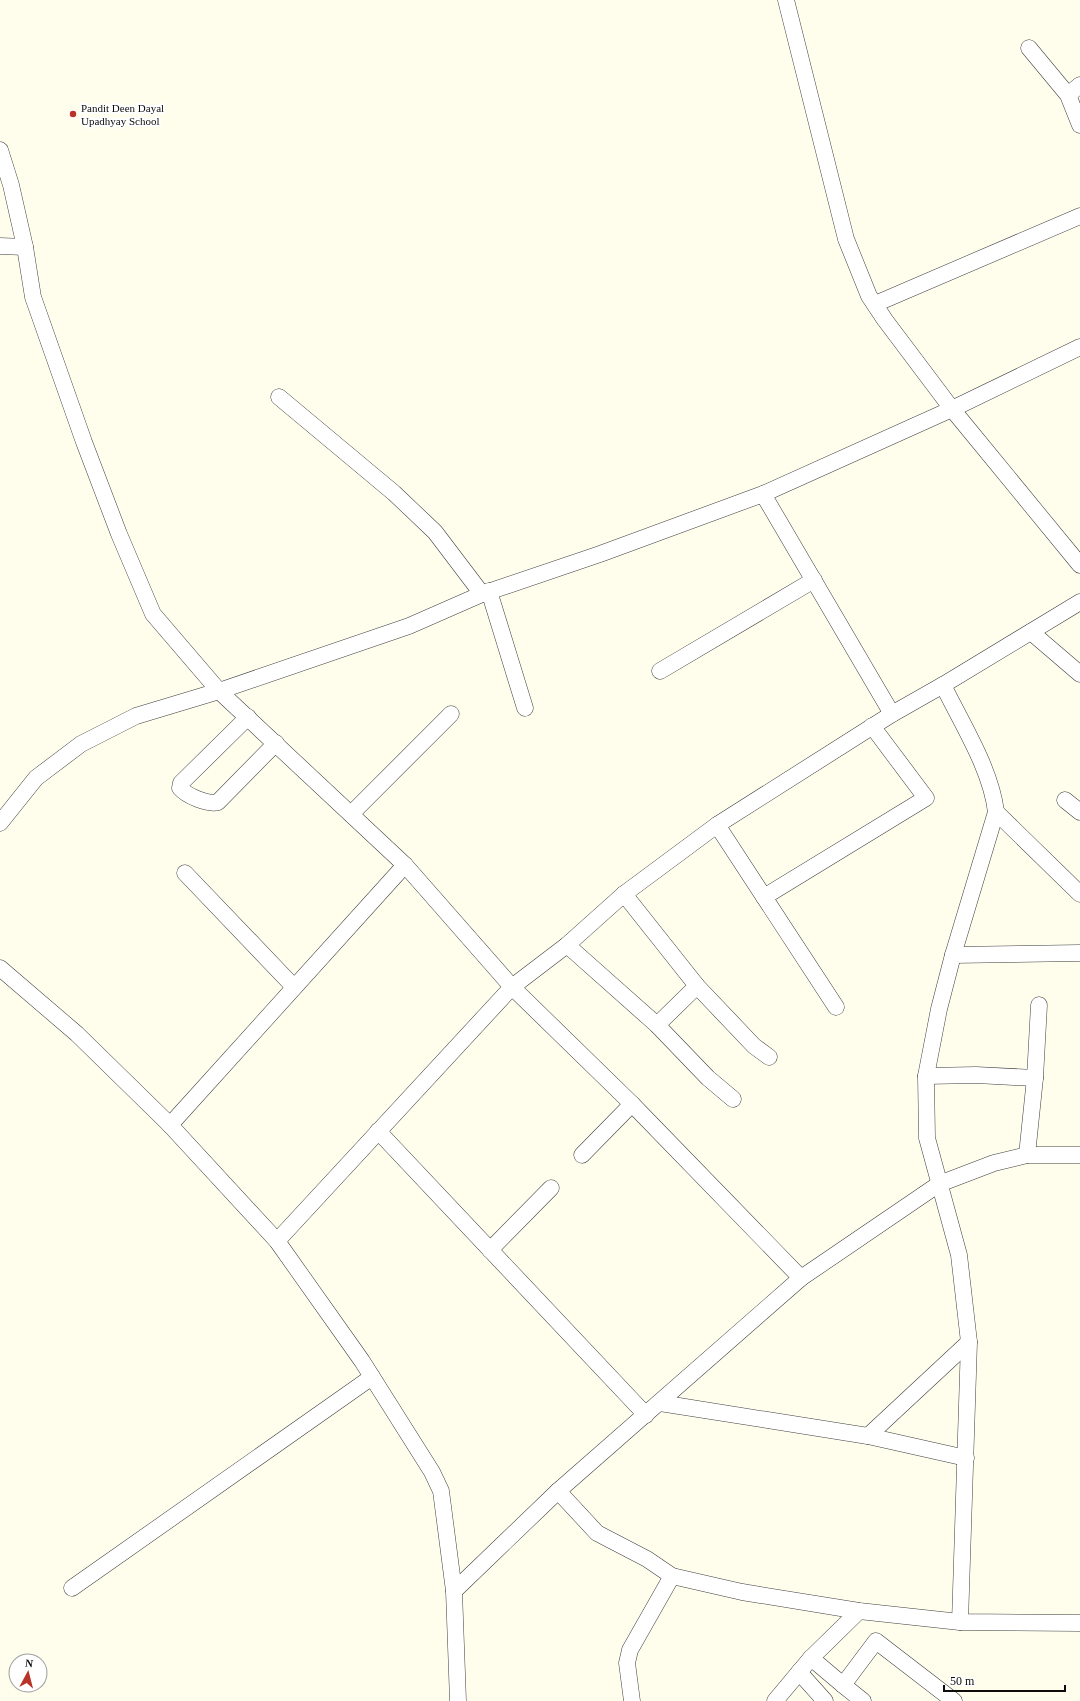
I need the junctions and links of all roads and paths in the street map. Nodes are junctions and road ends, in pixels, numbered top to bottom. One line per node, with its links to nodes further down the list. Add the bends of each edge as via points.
1 (786, 0): 10 (street, via 846,239)
2 (1029, 48): 4 (street)
3 (1080, 85): 4 (street)
4 (1068, 95): 5 (street)
5 (1080, 125)
6 (0, 150): 9 (street, via 11,184)
7 (1080, 216): 10 (street)
8 (0, 246): 9 (street)
9 (25, 247): 23 (street, via 36,304 84,442 153,614)
10 (875, 304): 13 (street)
11 (1080, 347): 13 (street)
12 (279, 397): 17 (street, via 394,493 435,532)
13 (952, 408): 14 (street); 15 (street)
14 (763, 494): 16 (street); 17 (street, via 600,554)
15 (1080, 565)
16 (814, 580): 20 (street); 26 (street)
17 (485, 592): 23 (street, via 409,626); 24 (street)
18 (1080, 602): 19 (street)
19 (1031, 632): 21 (street); 22 (street)
20 (660, 671)
21 (1080, 674)
22 (943, 685): 26 (street); 31 (street, via 980,760)
23 (219, 691): 27 (street); 34 (street, via 136,716 81,744 36,778)
24 (525, 708)
25 (451, 714): 33 (street)
26 (892, 714): 28 (street)
27 (248, 717): 29 (street); 29 (street, via 181,783 180,788 183,792 218,802)
28 (872, 726): 35 (street); 40 (street, via 926,798)
29 (276, 743): 33 (street)
30 (1065, 800): 32 (street)
31 (996, 812): 39 (street); 43 (street)
32 (1080, 812)
33 (352, 813): 36 (street)
34 (0, 823)
35 (717, 825): 38 (street); 40 (street)
36 (405, 864): 46 (street); 47 (street)
37 (185, 873): 46 (street)
38 (624, 894): 41 (street); 45 (street)
39 (1080, 894)
40 (764, 897): 49 (street)
41 (567, 945): 47 (street); 50 (street)
42 (1080, 953): 43 (street)
43 (953, 955): 52 (street)
44 (0, 968): 56 (street, via 77,1034)
45 (697, 986): 50 (street); 51 (street, via 754,1046)
46 (294, 987): 56 (street)
47 (512, 987): 55 (street); 57 (street)
48 (1039, 1005): 53 (street)
49 (836, 1007)
50 (657, 1024): 54 (street, via 708,1078)
51 (769, 1057)
52 (926, 1076): 53 (street); 61 (street, via 927,1138)
53 (1036, 1078): 59 (street)
54 (733, 1099)
55 (632, 1104): 58 (street); 65 (street)
56 (170, 1125): 63 (street)
57 (378, 1131): 63 (street); 64 (street)
58 (582, 1155)
59 (1027, 1155): 60 (street); 61 (street, via 994,1163)
60 (1080, 1155)
61 (939, 1184): 65 (street); 66 (street, via 959,1255)
62 (551, 1188): 64 (street)
63 (277, 1241): 67 (street)
64 (490, 1250): 69 (street)
65 (801, 1278): 68 (street)
66 (969, 1342): 70 (street); 71 (street)
67 (372, 1377): 74 (street); 75 (street, via 432,1472 440,1491)
68 (660, 1403): 69 (street); 70 (street)
69 (646, 1415): 72 (street)
70 (868, 1436): 71 (street)
71 (966, 1458): 77 (street)
72 (558, 1491): 73 (street, via 597,1533 647,1559); 75 (street)
73 (672, 1576): 76 (street, via 742,1592); 83 (street, via 630,1650 627,1663)
74 (72, 1588)
75 (454, 1591): 82 (street)
76 (859, 1611): 77 (street); 79 (street)
77 (960, 1622): 78 (street)
78 (1080, 1623)
79 (811, 1658): 80 (street); 81 (street)
80 (799, 1672): 84 (street); 85 (street)
81 (843, 1685): 86 (street); 87 (street, via 876,1641)
82 (458, 1701)
83 (632, 1701)
84 (775, 1701)
85 (825, 1701)
86 (863, 1701)
87 (954, 1701)

